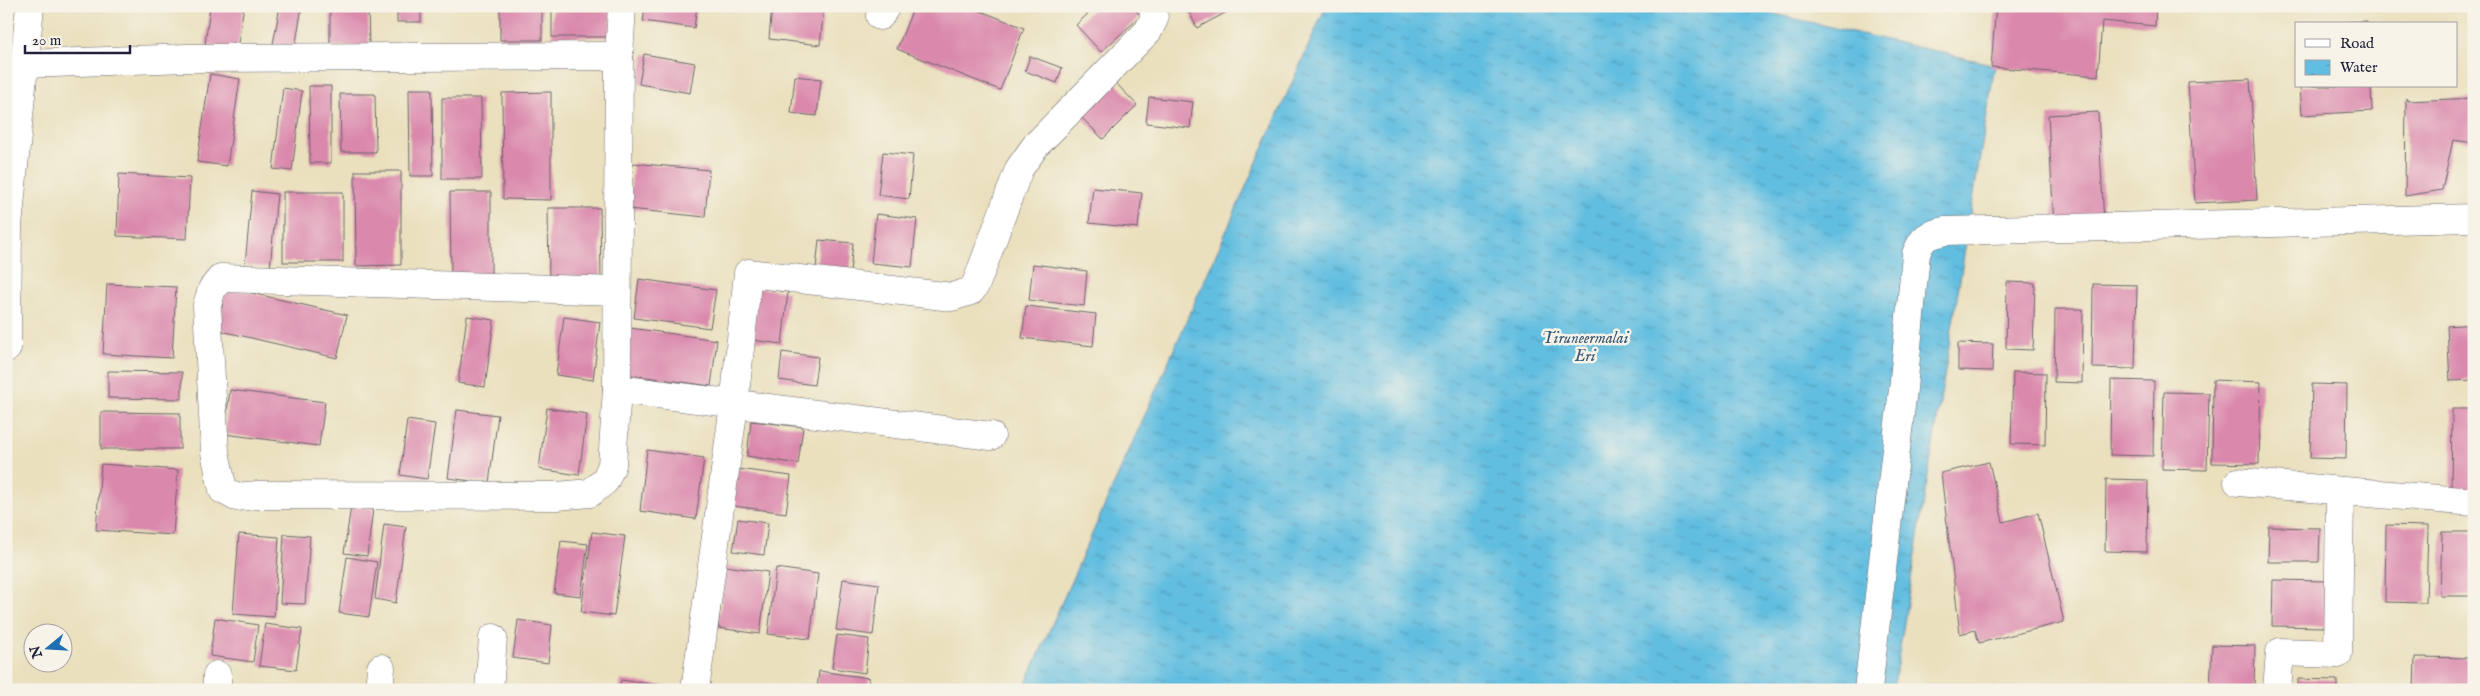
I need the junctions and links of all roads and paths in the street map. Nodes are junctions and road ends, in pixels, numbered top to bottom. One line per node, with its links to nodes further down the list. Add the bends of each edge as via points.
1 (30, 6): 5 (street)
2 (622, 6): 4 (street)
3 (1153, 6): 10 (street, via 1154,19 1148,31 1036,145 1020,169 971,290 952,297 748,274)
4 (619, 56): 5 (street, via 187,58); 7 (street)
5 (26, 64): 8 (street, via 8,226)
6 (2474, 218): 18 (street, via 1945,231 1921,240 1916,254 1904,389)
7 (616, 291): 9 (street); 9 (street, via 221,278 212,289 207,305 215,452 223,490 236,497 557,496 590,493 605,481 612,465)
8 (7, 348)
9 (617, 389): 10 (street)
10 (734, 405): 11 (street); 17 (street)
11 (991, 436)
12 (2238, 482): 13 (street)
13 (2340, 490): 14 (street); 19 (street, via 2338,654 2280,652)
14 (2474, 502)
15 (493, 638): 16 (street)
16 (489, 690)
17 (695, 690)
18 (1868, 690)
19 (2277, 690)

